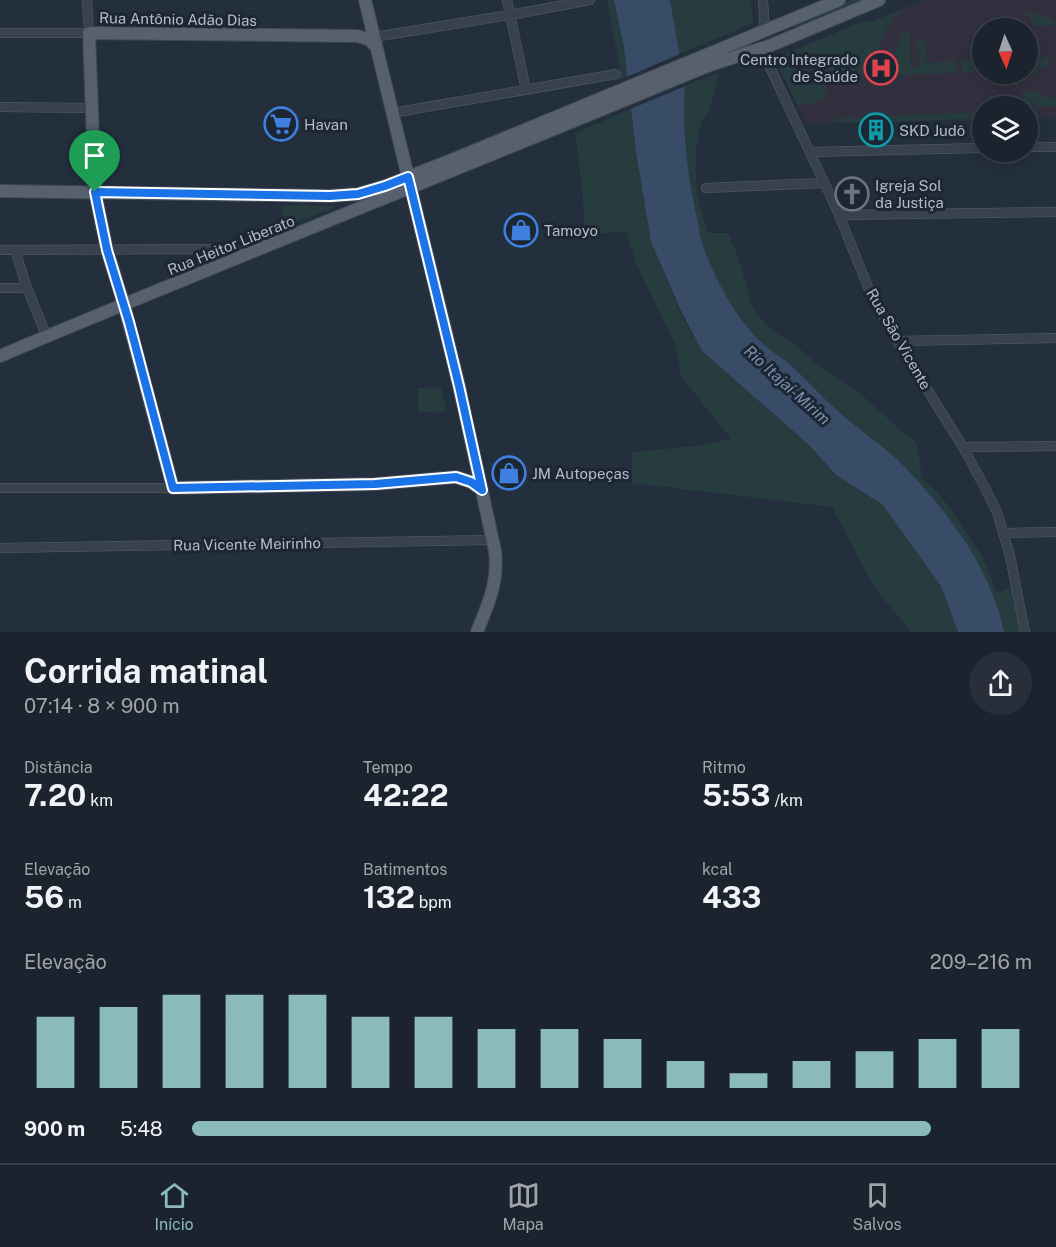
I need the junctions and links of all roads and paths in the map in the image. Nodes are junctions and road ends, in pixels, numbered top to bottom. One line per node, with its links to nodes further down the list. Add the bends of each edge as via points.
1 (87, 0): 12 (street)
2 (364, 0): 9 (main road)
3 (507, 0): 8 (street)
4 (590, 0): 8 (street)
5 (763, 0): 10 (street)
6 (839, 0): 10 (main road)
7 (879, 0): 15 (main road)
8 (510, 15): 14 (street); 18 (street)
9 (371, 21): 13 (main road); 14 (main road)
10 (765, 30): 16 (main road)
11 (0, 33): 12 (street, Rua Antônio Adão Dias)
12 (89, 33): 13 (main road, Rua Antônio Adão Dias); 20 (main road)
13 (357, 36): 14 (main road, Rua Antônio Adão Dias)
14 (375, 41): 21 (main road)
15 (760, 48): 16 (main road); 25 (street, Rua São Vicente)
16 (711, 58): 26 (main road, Rua Heitor Liberato)
17 (616, 74): 18 (street)
18 (526, 90): 21 (street)
19 (0, 107): 20 (street)
20 (92, 108): 30 (main road)
21 (392, 113): 26 (main road)
22 (1038, 147): 23 (street)
23 (1056, 147)
24 (972, 148): 25 (street)
25 (810, 152): 27 (street, Rua São Vicente)
26 (409, 183): 30 (main road, via 330,196); 36 (main road, Rua Heitor Liberato); 46 (main road)
27 (824, 183): 28 (street); 32 (street, Rua São Vicente)
28 (706, 188)
29 (0, 191): 30 (main road)
30 (95, 192): 35 (main road)
31 (1056, 212): 32 (street)
32 (839, 215): 42 (street, Rua São Vicente, via 870,292)
33 (0, 250): 34 (street)
34 (15, 250): 35 (street); 38 (street)
35 (107, 250): 36 (street, via 224,249); 39 (main road)
36 (236, 259): 39 (main road, Rua Heitor Liberato)
37 (0, 288): 38 (street)
38 (27, 288): 40 (street)
39 (124, 305): 40 (main road, Rua Heitor Liberato); 49 (main road)
40 (47, 337): 43 (main road, Rua Heitor Liberato)
41 (1056, 338): 42 (street)
42 (897, 341): 45 (street, Rua São Vicente)
43 (0, 356)
44 (1056, 446): 45 (street)
45 (963, 447): 52 (street, Rua São Vicente, via 986,488)
46 (475, 459): 47 (main road, via 471,469); 50 (main road)
47 (456, 477): 49 (main road, via 375,484); 50 (main road)
48 (0, 488): 49 (street)
49 (173, 488)
50 (482, 490): 53 (main road)
51 (1056, 532): 52 (street)
52 (1004, 533): 56 (street, Rua São Vicente)
53 (494, 540): 54 (street, Rua Vicente Meirinho); 55 (main road, via 495,584)
54 (0, 548)
55 (477, 632)
56 (1025, 632)

